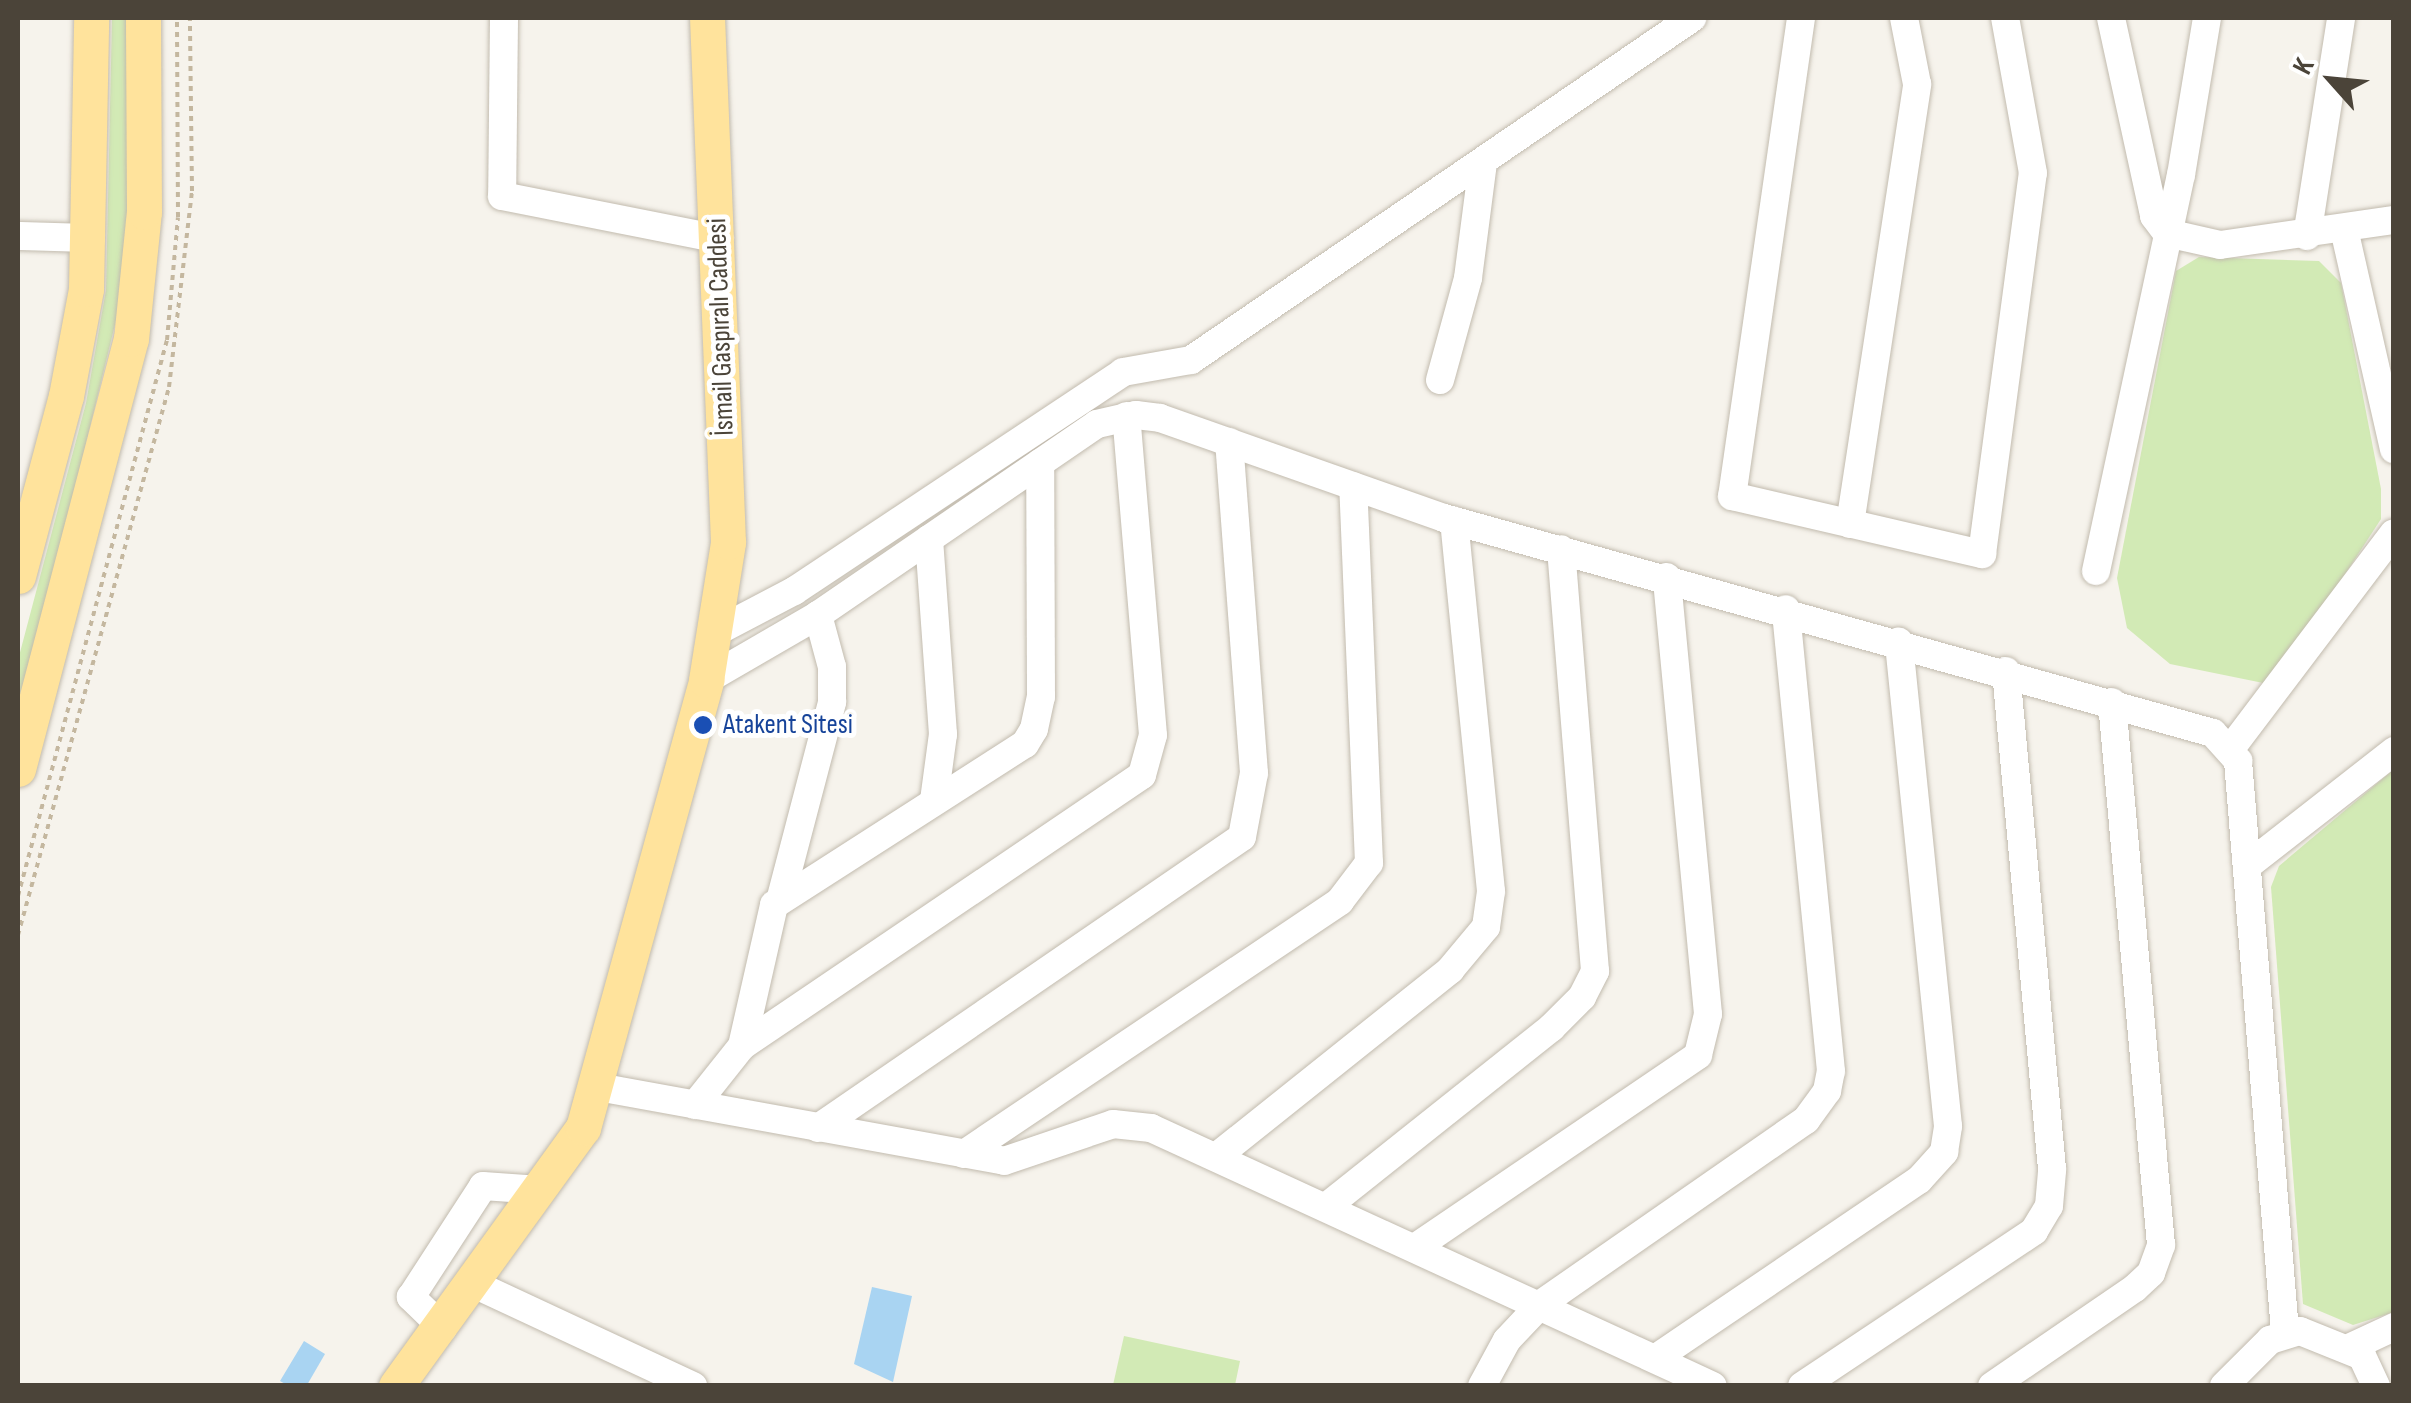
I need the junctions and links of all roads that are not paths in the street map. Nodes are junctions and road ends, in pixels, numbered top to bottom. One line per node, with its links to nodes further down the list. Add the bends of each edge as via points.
1 (91, 18): 18 (main road)
2 (143, 18): 43 (main road, via 144,212 135,314 112,426)
3 (504, 18): 19 (street, via 502,196)
4 (706, 18): 19 (main road, İsmail Gaspıralı Caddesi)
5 (1692, 18): 12 (street)
6 (1801, 18): 27 (street, via 1732,496)
7 (1904, 18): 27 (street, via 1917,84)
8 (2004, 18): 27 (street, via 2033,173 1982,554)
9 (2111, 18): 15 (street, via 2154,216)
10 (2207, 18): 15 (street)
11 (2341, 18): 17 (street)
12 (1482, 162): 20 (street, via 1468,278); 36 (street, via 1191,360 1123,372 794,591)
13 (2394, 220): 14 (street)
14 (2344, 229): 17 (street); 23 (street)
15 (2167, 232): 17 (street, via 2220,245); 31 (street)
16 (18, 236): 18 (street)
17 (2307, 236)
18 (91, 238): 32 (main road, via 66,396)
19 (720, 239): 36 (main road, İsmail Gaspıralı Caddesi, via 728,542)
20 (1440, 380)
21 (1126, 416): 22 (street, via 1160,418); 24 (street, via 1097,424); 47 (street, via 1153,735 1142,775)
22 (1229, 442): 25 (street); 50 (street, via 1254,773 1242,837)
23 (2394, 450)
24 (1040, 463): 29 (street); 44 (street, via 1040,713 1025,744)
25 (1353, 486): 26 (street); 51 (street, via 1369,863 1340,901)
26 (1454, 521): 30 (street); 52 (street, via 1491,891 1486,927 1450,970)
27 (1850, 524)
28 (2394, 533): 41 (street)
29 (929, 539): 35 (street); 44 (street, via 944,734)
30 (1560, 549): 33 (street); 54 (street, via 1595,971 1582,997 1551,1028)
31 (2096, 570)
32 (18, 576)
33 (1667, 577): 34 (street); 55 (street, via 1708,1014 1704,1040 1674,1077)
34 (1786, 609): 37 (street); 57 (street, via 1831,1071 1826,1091 1806,1120)
35 (818, 616): 39 (street); 46 (street, via 832,667 832,702)
36 (712, 634): 39 (main road, İsmail Gaspıralı Caddesi)
37 (1900, 641): 38 (street); 62 (street, via 1948,1126 1944,1152 1919,1180)
38 (2006, 672): 40 (street); 67 (street, via 2052,1169 2049,1206 2034,1231)
39 (706, 680): 48 (main road, İsmail Gaspıralı Caddesi)
40 (2112, 702): 41 (street, via 2213,733); 68 (street, via 2161,1245 2151,1273 2135,1288)
41 (2232, 746): 45 (street)
42 (2394, 751): 45 (street)
43 (18, 769)
44 (934, 801): 46 (street)
45 (2246, 866): 60 (street)
46 (781, 898): 47 (street)
47 (742, 1046): 49 (street)
48 (598, 1087): 49 (street); 53 (main road, İsmail Gaspıralı Caddesi, via 583,1128)
49 (695, 1105): 50 (street)
50 (818, 1128): 51 (street)
51 (964, 1154): 52 (street, via 1004,1162 1132,1124)
52 (1216, 1157): 54 (street)
53 (540, 1190): 56 (main road, İsmail Gaspıralı Caddesi); 59 (street, via 483,1186 412,1296)
54 (1326, 1207): 55 (street)
55 (1416, 1247): 57 (street)
56 (474, 1284): 59 (main road, İsmail Gaspıralı Caddesi); 64 (street)
57 (1541, 1304): 62 (street); 65 (street, via 1508,1340)
58 (2394, 1327): 61 (street)
59 (443, 1328): 63 (main road, İsmail Gaspıralı Caddesi)
60 (2285, 1332): 61 (street); 69 (street)
61 (2349, 1348): 70 (street, via 2362,1356)
62 (1656, 1358): 66 (street)
63 (396, 1386)
64 (693, 1386)
65 (1482, 1386)
66 (1712, 1386)
67 (1802, 1386)
68 (1992, 1386)
69 (2224, 1386)
70 (2376, 1386)

